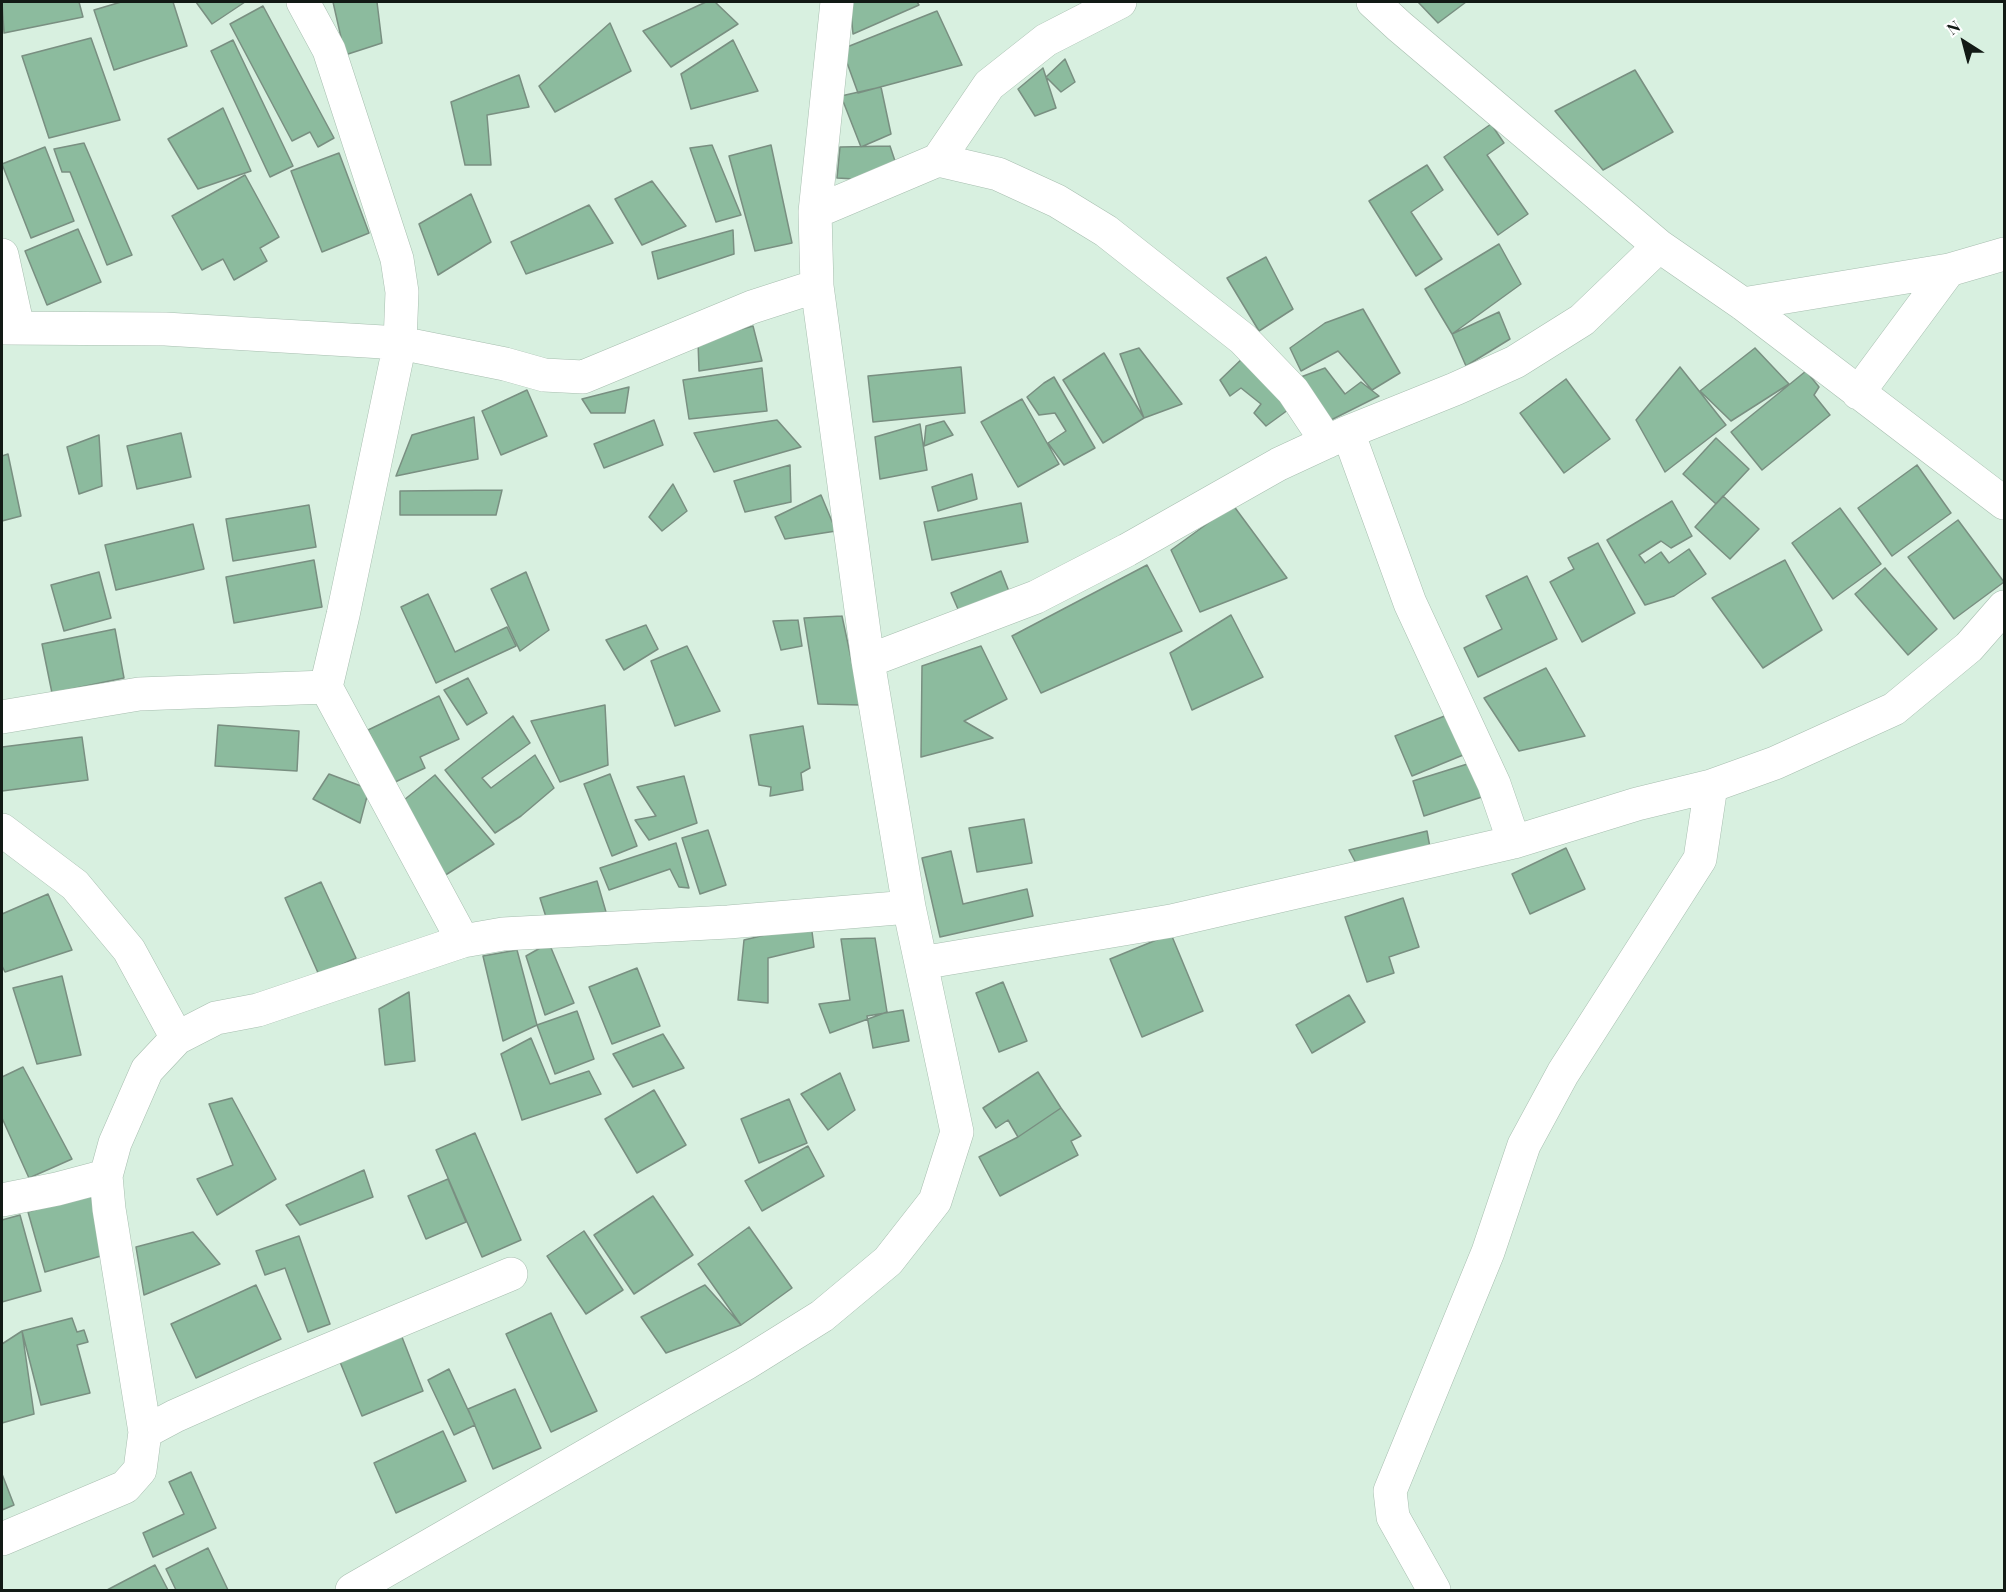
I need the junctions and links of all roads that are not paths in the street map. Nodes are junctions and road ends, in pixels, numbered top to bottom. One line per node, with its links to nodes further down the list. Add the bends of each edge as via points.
1 (303, 2): 14 (street, via 329,50 397,259 402,292)
2 (837, 2): 6 (street)
3 (1120, 2): 5 (street, via 1046,40 989,85)
4 (1373, 2): 7 (street)
5 (938, 160): 6 (street); 16 (street, via 998,174 1057,201 1106,231 1243,339)
6 (815, 212): 11 (street)
7 (1659, 246): 12 (street); 16 (street, via 1582,320 1515,362)
8 (2004, 254): 10 (street)
9 (2, 255): 13 (street)
10 (1949, 270): 12 (street); 15 (street)
11 (817, 286): 14 (street, via 752,307 583,377 544,375); 19 (street)
12 (1743, 304): 15 (street)
13 (10, 328): 14 (street, via 165,329)
14 (400, 343): 20 (street)
15 (1858, 393): 17 (street)
16 (1337, 437): 19 (street, via 1036,597); 24 (street, via 1494,784)
17 (2004, 503)
18 (2004, 608): 22 (street, via 1969,646 1894,710 1776,763)
19 (868, 661): 25 (street)
20 (326, 687): 21 (street, via 139,694); 26 (street)
21 (2, 717)
22 (1711, 786): 24 (street); 35 (street, via 1700,859 1563,1073 1524,1145 1488,1252 1390,1491 1393,1517)
23 (2, 830): 28 (street, via 75,885 129,950)
24 (1514, 842): 27 (street, via 1171,921)
25 (909, 907): 26 (street, via 503,934); 27 (street)
26 (463, 941): 28 (street, via 258,1010 216,1018)
27 (921, 963): 34 (street, via 957,1132 935,1201 888,1261 822,1316 745,1364)
28 (177, 1038): 29 (street, via 147,1070 115,1143)
29 (106, 1176): 30 (street); 32 (street)
30 (2, 1200)
31 (511, 1275): 32 (street, via 254,1381)
32 (145, 1432): 33 (street, via 140,1470 125,1487)
33 (2, 1539)
34 (352, 1590)
35 (1434, 1590)

